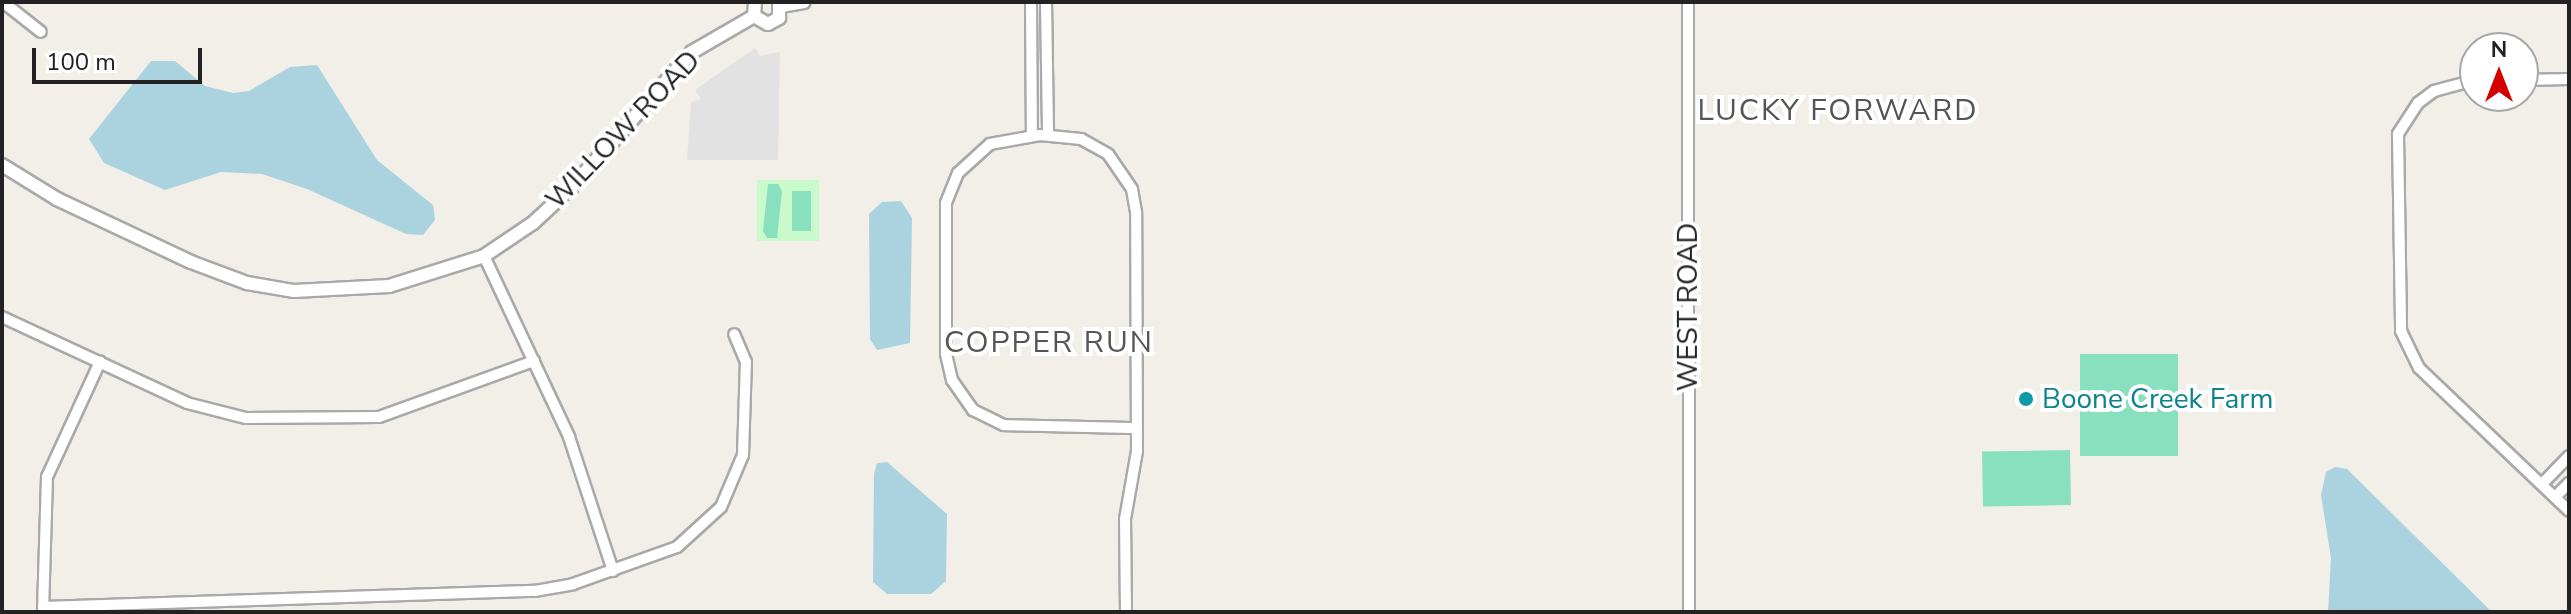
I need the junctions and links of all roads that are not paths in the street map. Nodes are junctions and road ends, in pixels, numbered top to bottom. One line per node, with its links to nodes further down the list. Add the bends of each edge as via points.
1 (3, 2): 9 (street)
2 (755, 2): 8 (street)
3 (804, 2): 7 (street)
4 (1031, 2): 13 (street)
5 (1046, 2): 13 (street)
6 (1688, 2): 29 (street, WEST ROAD)
7 (780, 4): 8 (street, WILLOW ROAD, via 772,23)
8 (754, 16): 15 (street, WILLOW ROAD, via 692,52 573,186)
9 (41, 32)
10 (2569, 79): 11 (street)
11 (2539, 80)
12 (2459, 83): 23 (street, via 2418,103 2398,134 2401,331 2419,368)
13 (1040, 135): 20 (street, via 1097,146 1117,163 1132,189); 20 (street, via 1001,140 982,149 958,173 949,192 947,367 973,410 1004,425)
14 (2, 165): 15 (street, WILLOW ROAD, via 70,205 247,283 294,291 389,286)
15 (484, 256): 18 (street)
16 (2, 317): 19 (street)
17 (734, 334): 26 (street, via 746,362 746,437 736,479 721,507 677,547)
18 (534, 361): 19 (street, via 406,410 323,420 226,416); 26 (street, via 569,437)
19 (100, 362): 27 (street, via 47,477)
20 (1137, 428): 28 (street, via 1125,519)
21 (2569, 456): 23 (street)
22 (2569, 483): 24 (street)
23 (2542, 484): 24 (street)
24 (2555, 497): 25 (street)
25 (2569, 511)
26 (613, 571): 27 (street, via 535,591)
27 (43, 609)
28 (1126, 612)
29 (1689, 612)

